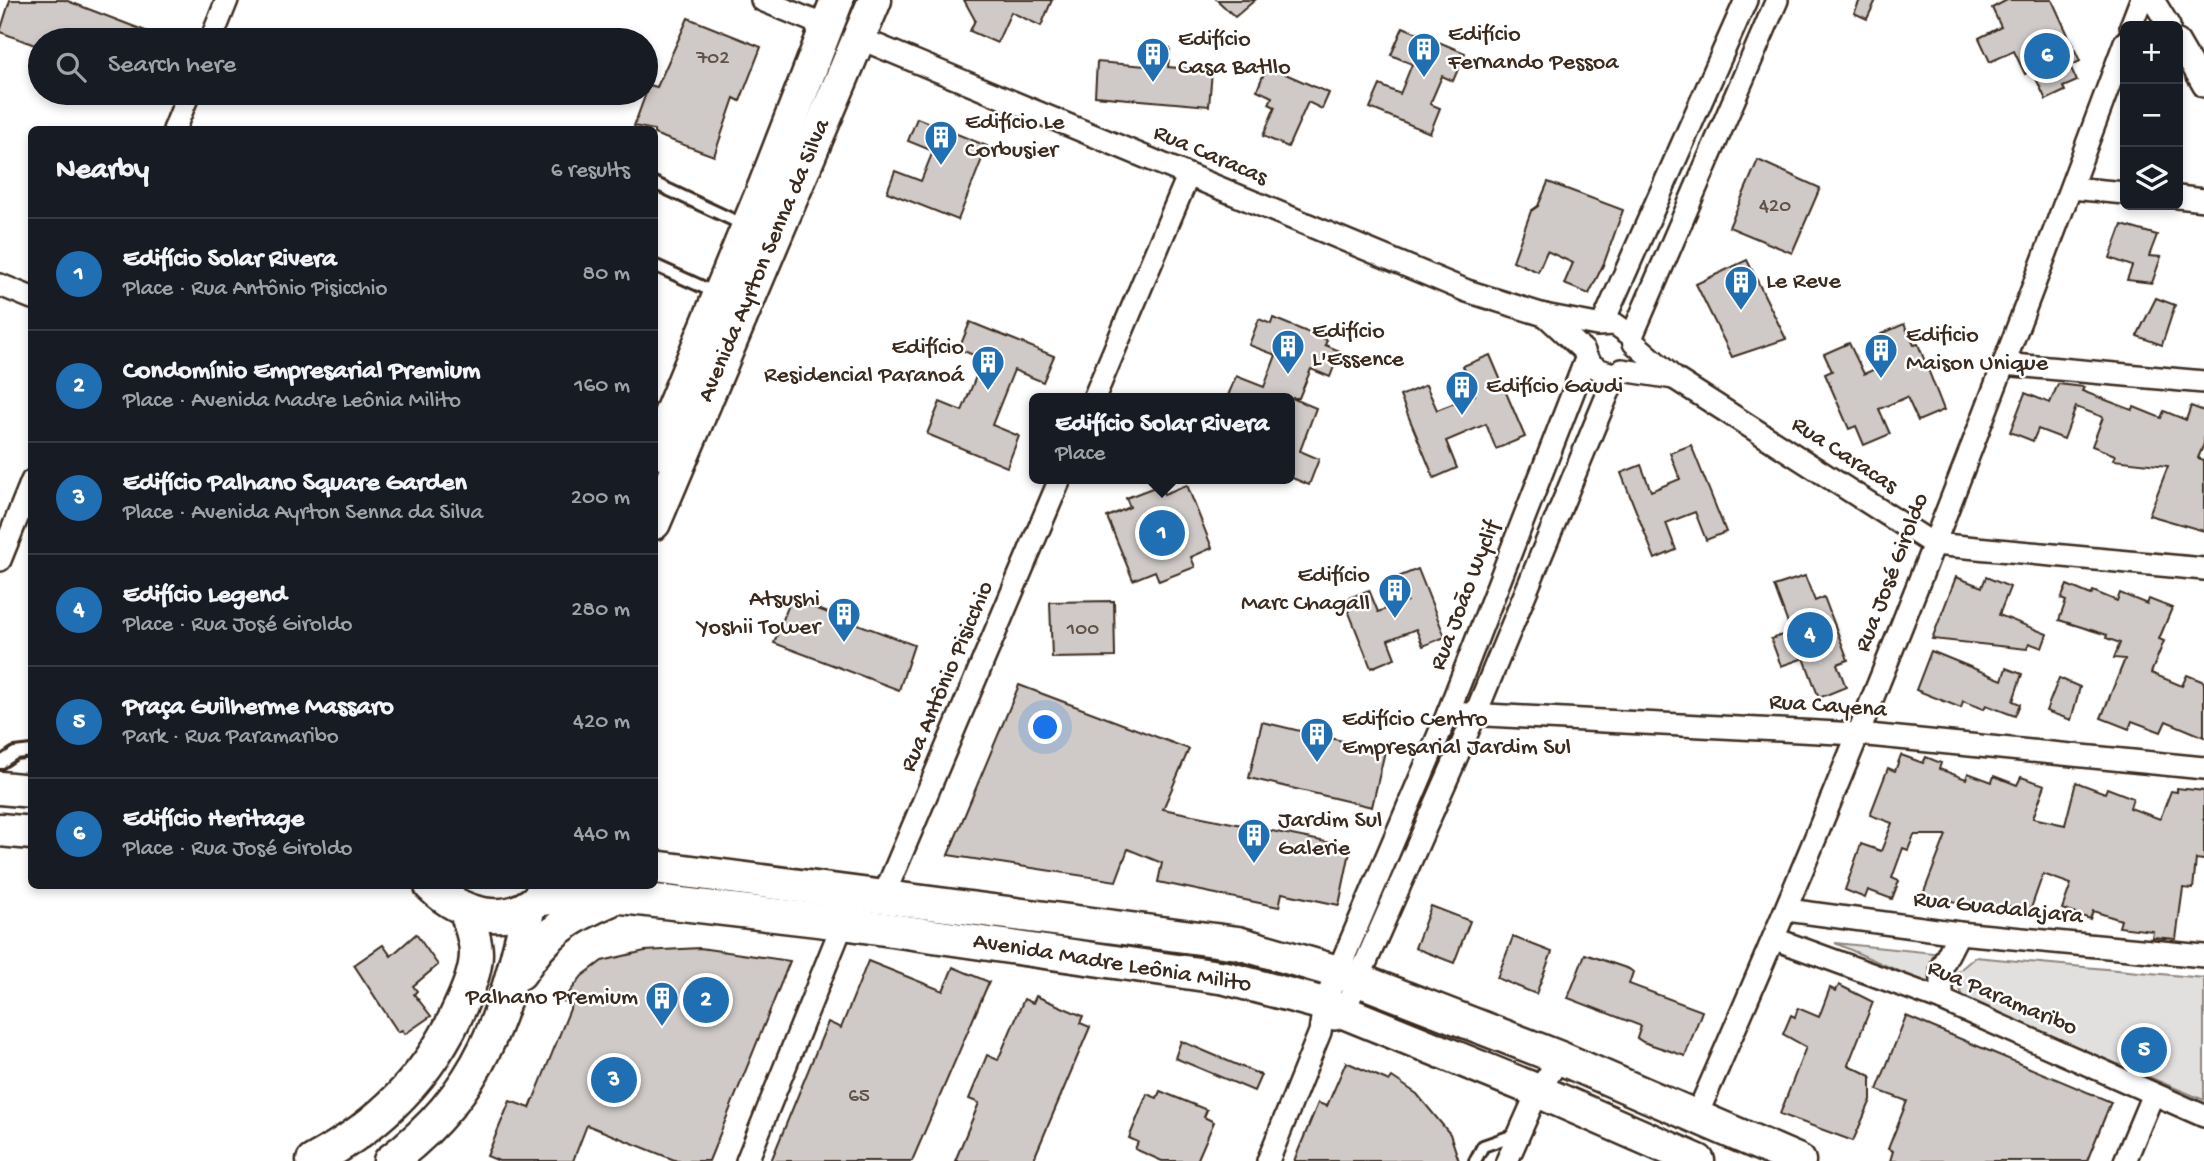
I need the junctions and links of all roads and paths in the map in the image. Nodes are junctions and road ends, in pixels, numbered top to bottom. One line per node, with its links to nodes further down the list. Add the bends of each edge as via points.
1 (227, 0): 11 (street)
2 (762, 0): 8 (street)
3 (875, 0): 12 (main road, Avenida Ayrton Senna da Silva)
4 (1746, 0): 30 (street, Rua João Wyclif)
5 (1777, 0): 31 (street, Rua João Wyclif)
6 (2141, 0): 9 (street)
7 (2153, 0): 10 (street)
8 (831, 13): 24 (main road, Avenida Ayrton Senna da Silva)
9 (2133, 21)
10 (2166, 21)
11 (216, 28)
12 (859, 38): 18 (street, Rua Caracas); 41 (main road, Avenida Ayrton Senna da Silva)
13 (2183, 50): 15 (street)
14 (2120, 56): 20 (street, Rua José Giroldo)
15 (2204, 86)
16 (185, 105): 17 (street)
17 (176, 126)
18 (1188, 176): 29 (street, Rua Caracas, via 1467,291); 37 (street)
19 (658, 185): 24 (lane)
20 (2071, 188): 21 (street); 33 (street, Rua José Giroldo)
21 (2120, 192)
22 (2183, 198): 23 (street)
23 (2204, 200)
24 (748, 228): 27 (main road, Avenida Ayrton Senna da Silva)
25 (658, 267): 27 (lane)
26 (0, 285): 28 (street)
27 (720, 295): 38 (main road, Avenida Ayrton Senna da Silva)
28 (28, 296)
29 (1544, 315): 30 (street, Rua Caracas); 32 (street, Rua Caracas)
30 (1600, 324): 31 (street, Rua Caracas, via 1615,324); 32 (street, Rua João Wyclif, via 1586,336)
31 (1633, 339): 34 (street, Rua João Wyclif, via 1633,359); 35 (street, Rua Caracas)
32 (1585, 355): 34 (street, Rua Caracas, via 1599,370); 45 (street, Rua João Wyclif)
33 (2003, 364): 36 (street); 42 (street, Rua José Giroldo)
34 (1619, 372): 35 (street, Rua Caracas); 46 (street, Rua João Wyclif)
35 (1674, 378): 42 (street, Rua Caracas)
36 (2204, 383)
37 (1096, 393)
38 (658, 443)
39 (1058, 484): 57 (street, Rua Antônio Pisicchio)
40 (28, 491): 43 (street)
41 (658, 514)
42 (1933, 544): 44 (street, Rua Caracas); 47 (street, Rua José Giroldo)
43 (0, 560)
44 (2204, 569)
45 (1448, 712): 46 (street, Rua Cayena); 70 (street, Rua João Wyclif)
46 (1475, 715): 47 (street, Rua Cayena); 70 (street, Rua João Wyclif)
47 (1858, 734): 50 (street, Rua Cayena); 60 (street, Rua José Giroldo)
48 (28, 752): 49 (lane)
49 (0, 763)
50 (2204, 768)
51 (0, 788): 52 (main road)
52 (28, 792)
53 (0, 830): 54 (main road)
54 (28, 833)
55 (658, 867): 57 (main road, Avenida Madre Leônia Milito)
56 (434, 889): 61 (main road)
57 (884, 895): 63 (main road, Avenida Madre Leônia Milito)
58 (539, 897): 59 (main road, Avenida Madre Leônia Milito, via 587,893); 61 (main road, Avenida Madre Leônia Milito, via 509,914 487,916); 71 (main road)
59 (617, 897): 62 (main road, Avenida Madre Leônia Milito); 71 (main road, via 572,916 539,943)
60 (1787, 910): 64 (street, Rua Guadalajara); 66 (street, Rua José Giroldo)
61 (466, 911): 80 (main road, via 476,953 474,971 441,1045 395,1105)
62 (843, 923): 68 (main road, Avenida Madre Leônia Milito); 82 (street)
63 (1144, 930): 65 (main road, Avenida Madre Leônia Milito); 68 (street)
64 (1959, 933): 67 (street, Rua Guadalajara); 72 (street, via 1942,966)
65 (1192, 937): 69 (street); 70 (main road, Avenida Madre Leônia Milito, via 1238,943)
66 (1775, 939): 72 (street, Rua Paramaribo); 78 (street, Rua José Giroldo)
67 (2202, 949)
68 (1139, 965): 69 (main road, Avenida Madre Leônia Milito)
69 (1187, 972): 73 (main road, Avenida Madre Leônia Milito, via 1226,978)
70 (1348, 976): 73 (street, Rua João Wyclif); 74 (main road, Avenida Madre Leônia Milito)
71 (511, 986): 81 (main road, via 487,1049 466,1082 438,1117)
72 (1942, 1000): 76 (street, Rua Paramaribo)
73 (1329, 1016): 75 (main road, Avenida Madre Leônia Milito); 83 (street, Rua João Wyclif)
74 (1560, 1058): 75 (street); 78 (main road, Avenida Madre Leônia Milito)
75 (1538, 1091): 79 (street); 86 (main road, Avenida Madre Leônia Milito)
76 (2153, 1094): 77 (street, Rua Paramaribo); 88 (street)
77 (2204, 1116)
78 (1696, 1117): 87 (main road, Avenida Madre Leônia Milito)
79 (1517, 1134): 84 (lane, via 1483,1146); 85 (street)
80 (313, 1161)
81 (390, 1161)
82 (747, 1161)
83 (1268, 1161)
84 (1475, 1161)
85 (1507, 1161)
86 (1698, 1161)
87 (1800, 1161)
88 (2124, 1161)

